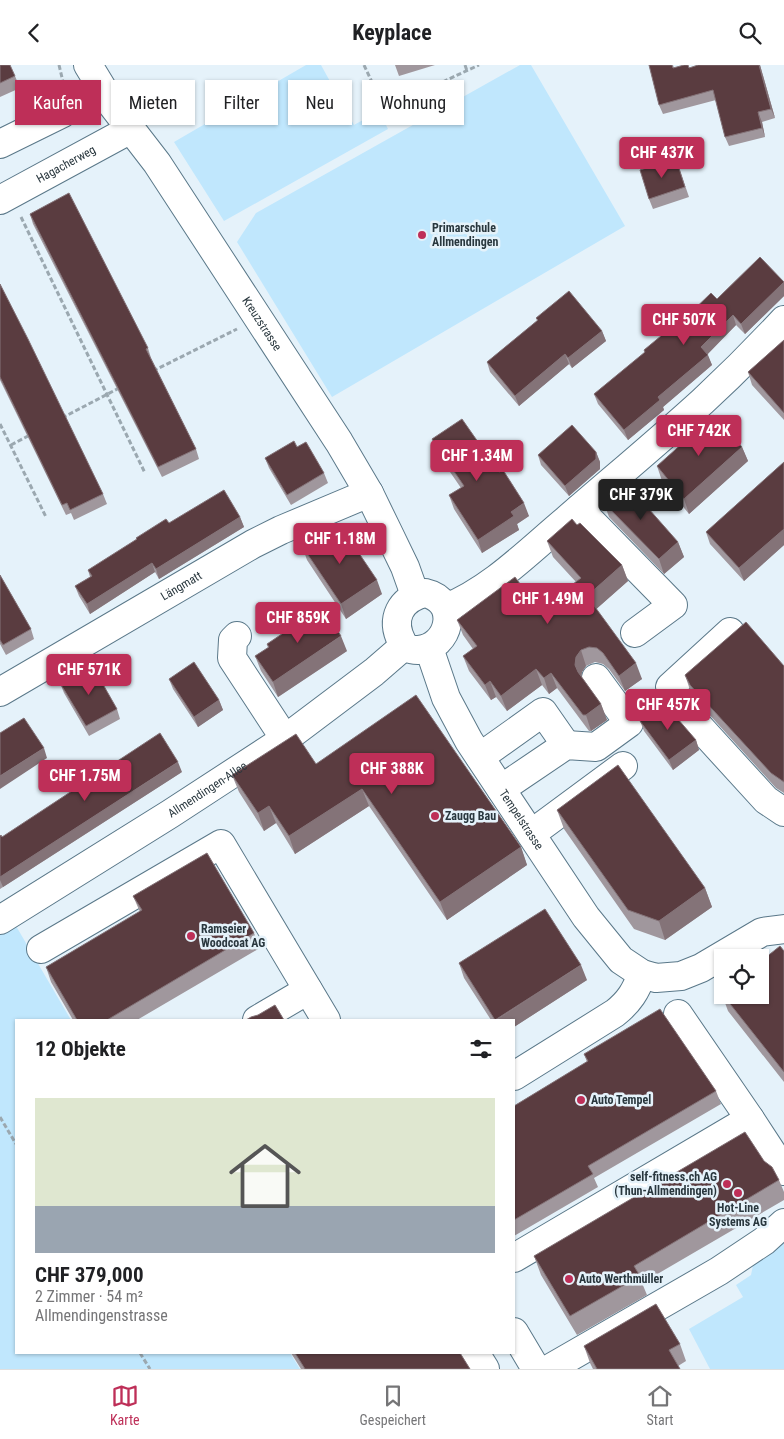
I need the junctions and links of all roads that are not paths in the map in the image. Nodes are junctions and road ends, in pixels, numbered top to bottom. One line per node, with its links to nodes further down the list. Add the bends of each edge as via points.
1 (88, 65): 3 (street, Kreuzstrasse)
2 (30, 125): 4 (street)
3 (131, 129): 5 (street, Hagacherweg); 7 (street, Kreuzstrasse, via 157,163)
4 (0, 144)
5 (5, 197)
6 (784, 320): 8 (street, via 703,401)
7 (369, 493): 9 (street, Kreuzstrasse); 16 (street, Längmatt, via 253,544)
8 (579, 509): 10 (street, via 477,593); 11 (street, via 673,605)
9 (415, 595): 10 (street, via 434,595); 14 (street, Tempelstrasse, via 398,613 397,630)
10 (446, 608): 14 (street, via 448,617 441,638)
11 (634, 633)
12 (730, 633): 22 (street, via 670,687 682,709 766,800)
13 (237, 636): 17 (street, via 233,640 232,658)
14 (417, 647): 17 (street, Allmendingen-Allee, via 374,672); 19 (street, Tempelstrasse)
15 (596, 678): 18 (street, via 629,723 596,747)
16 (0, 692)
17 (285, 739): 24 (street, Allmendingen-Allee)
18 (566, 745): 19 (street, via 543,713); 21 (street)
19 (480, 757): 21 (street, Tempelstrasse)
20 (622, 766): 23 (street)
21 (501, 789): 23 (street, Tempelstrasse)
22 (784, 812)
23 (531, 834): 27 (street, Tempelstrasse, via 601,937 621,960)
24 (0, 920)
25 (784, 929): 27 (street, Tempelstrasse, via 762,932 691,973 668,978)
26 (41, 949): 28 (street, via 221,844)
27 (642, 974): 32 (street, via 635,992 615,1013)
28 (304, 983): 30 (street); 31 (street)
29 (678, 1014): 33 (street)
30 (259, 1019)
31 (325, 1019)
32 (515, 1075)
33 (750, 1119): 34 (street); 36 (street)
34 (784, 1171)
35 (784, 1223): 41 (street, via 764,1241 719,1271)
36 (515, 1257)
37 (515, 1334): 40 (street)
38 (476, 1354): 39 (street)
39 (485, 1369)
40 (536, 1369)
41 (549, 1369)

